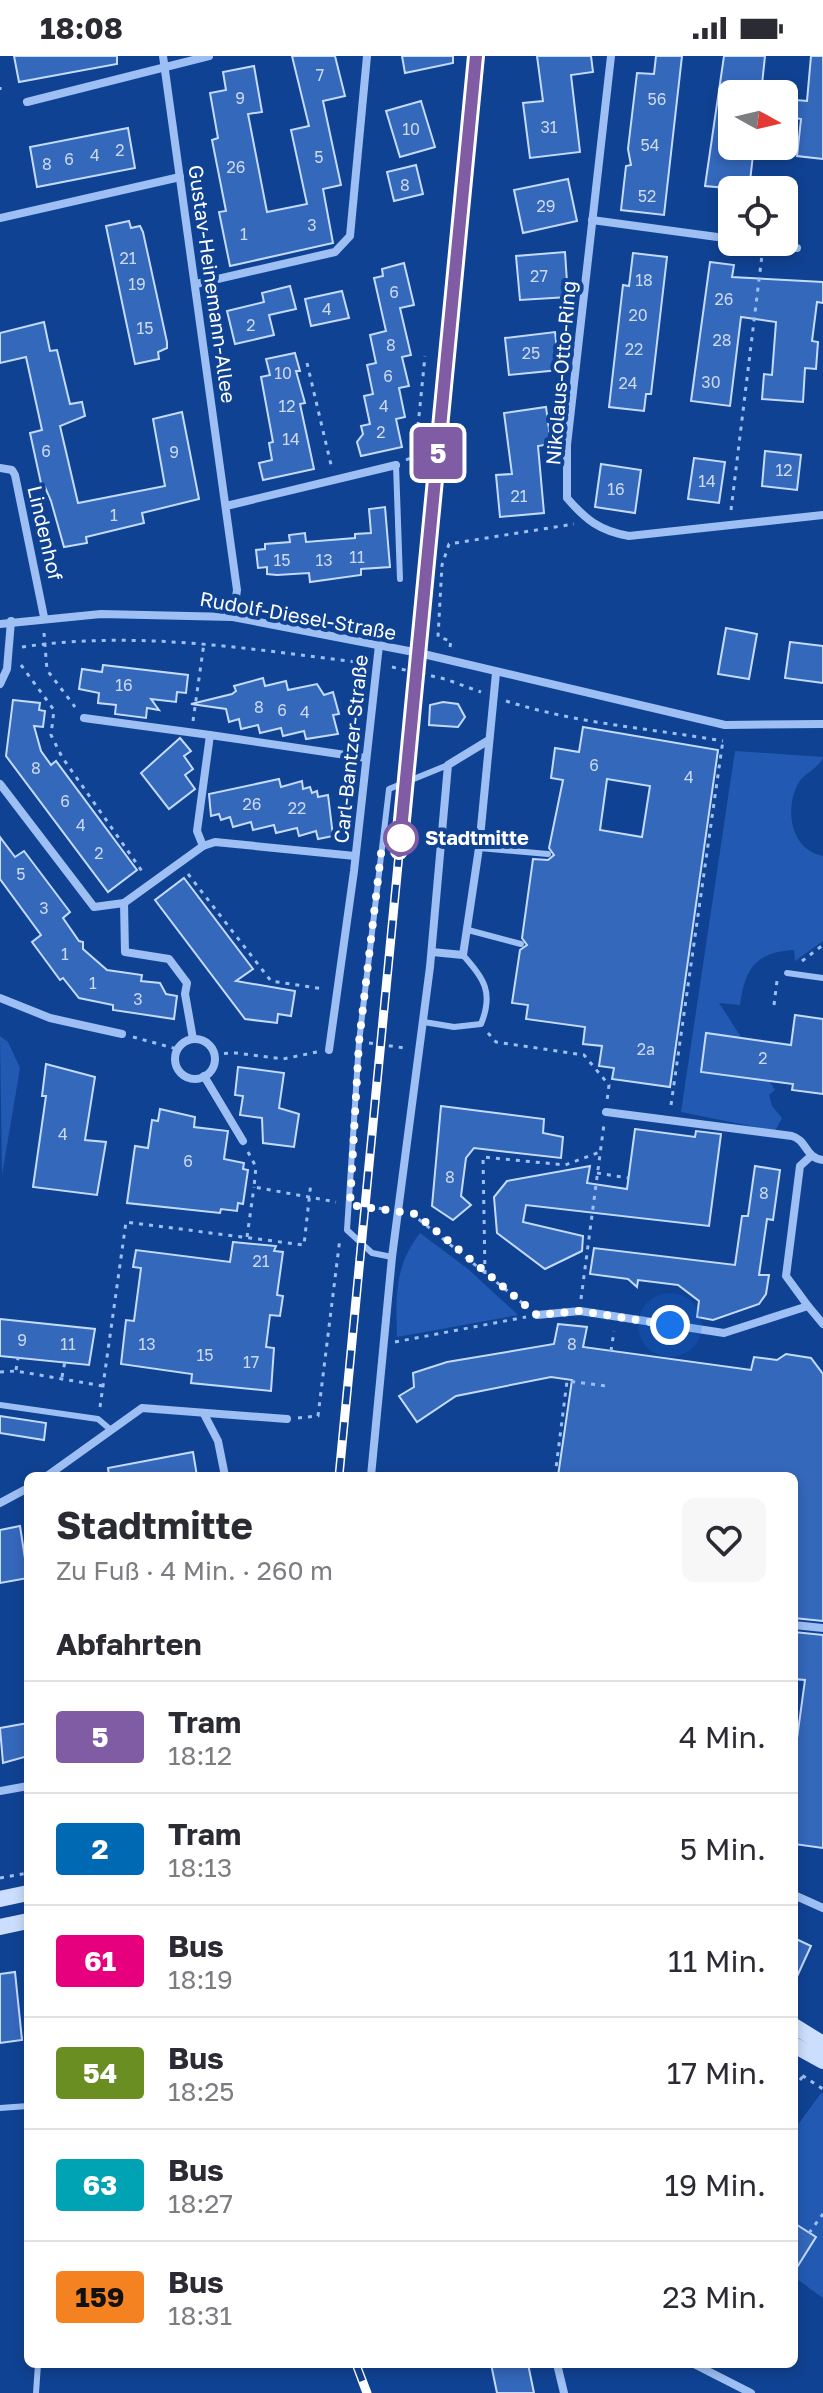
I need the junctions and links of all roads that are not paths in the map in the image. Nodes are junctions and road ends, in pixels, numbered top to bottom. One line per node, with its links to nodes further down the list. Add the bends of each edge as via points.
1 (163, 56): 5 (street, Gustav-Heinemann-Allee)
2 (209, 56): 5 (street)
3 (367, 56): 11 (street, via 350,236 343,247)
4 (611, 56): 9 (street, Nikolaus-Otto-Ring)
5 (164, 68): 6 (street); 7 (street, Gustav-Heinemann-Allee)
6 (27, 102)
7 (180, 177): 8 (street); 11 (street, Gustav-Heinemann-Allee)
8 (0, 218)
9 (592, 220): 10 (street); 15 (street, Nikolaus-Otto-Ring, via 567,445 567,498 604,532 629,536)
10 (718, 237)
11 (196, 284): 14 (street, Gustav-Heinemann-Allee)
12 (396, 465): 14 (street); 16 (lane)
13 (0, 468): 17 (street, Lindenhof, via 15,475)
14 (226, 506): 18 (street, Gustav-Heinemann-Allee, via 237,590)
15 (823, 515)
16 (400, 579)
17 (44, 617): 18 (street, Rudolf-Diesel-Straße); 19 (street, Rudolf-Diesel-Straße)
18 (233, 617): 21 (street, Rudolf-Diesel-Straße)
19 (11, 621): 20 (street, Rudolf-Diesel-Straße); 23 (street, via 7,669)
20 (0, 624)
21 (379, 645): 22 (street, Rudolf-Diesel-Straße); 28 (street, Carl-Bantzer-Straße)
22 (496, 673): 25 (street, Rudolf-Diesel-Straße, via 725,725); 27 (street)
23 (0, 684)
24 (84, 718): 26 (street)
25 (823, 724)
26 (210, 735): 28 (street); 31 (street, via 197,831)
27 (489, 740): 29 (street); 32 (street)
28 (366, 758): 34 (street, Carl-Bantzer-Straße)
29 (448, 765): 38 (street); 52 (lane, via 389,789 359,1042 347,1230 372,1253)
30 (0, 784): 35 (street, via 94,907)
31 (203, 846): 34 (street, Carl-Bantzer-Straße, via 228,841); 35 (street, Carl-Bantzer-Straße)
32 (479, 848): 33 (lane); 36 (street)
33 (548, 854)
34 (355, 856): 46 (street, Carl-Bantzer-Straße)
35 (124, 903): 45 (street, via 125,952 169,959 187,983)
36 (468, 930): 37 (lane); 39 (street)
37 (521, 944)
38 (432, 952): 39 (street); 43 (street)
39 (463, 955): 43 (lane, via 485,981 488,1008 481,1024)
40 (787, 973): 41 (lane)
41 (823, 978)
42 (0, 998): 44 (street, via 50,1018)
43 (424, 1022): 52 (street)
44 (122, 1034)
45 (193, 1039): 47 (street, via 209,1044 214,1054 213,1067); 47 (street, via 177,1049 174,1061 180,1073 192,1079)
46 (329, 1050)
47 (204, 1076): 49 (street)
48 (606, 1112): 50 (street, via 792,1136)
49 (243, 1141)
50 (811, 1156): 51 (street); 53 (street, via 800,1166 786,1276)
51 (823, 1160)
52 (392, 1257): 62 (street)
53 (808, 1306): 54 (street, via 724,1333 580,1311); 55 (street)
54 (537, 1315)
55 (823, 1324)
56 (0, 1405): 59 (lane, via 98,1419)
57 (204, 1414): 58 (street); 59 (street, via 142,1408); 61 (street, via 218,1441)
58 (287, 1419)
59 (111, 1430): 60 (street)
60 (53, 1472)
61 (224, 1472)
62 (371, 1472)
63 (24, 1490): 64 (street)
64 (0, 1503)
65 (798, 1625): 66 (street)
66 (823, 1628)
67 (24, 1787): 68 (street)
68 (0, 1791)
69 (24, 1893): 71 (street)
70 (798, 1897): 72 (street)
71 (0, 1899)
72 (823, 1908)
73 (24, 1923): 74 (street)
74 (0, 1927)
75 (798, 2028): 76 (street)
76 (823, 2044)
77 (798, 2047): 78 (street)
78 (823, 2061)
79 (24, 2106): 80 (lane)
80 (0, 2108)
81 (38, 2368): 84 (lane)
82 (558, 2368): 85 (street)
83 (702, 2368): 86 (street)
84 (36, 2393)
85 (564, 2393)
86 (751, 2393)

